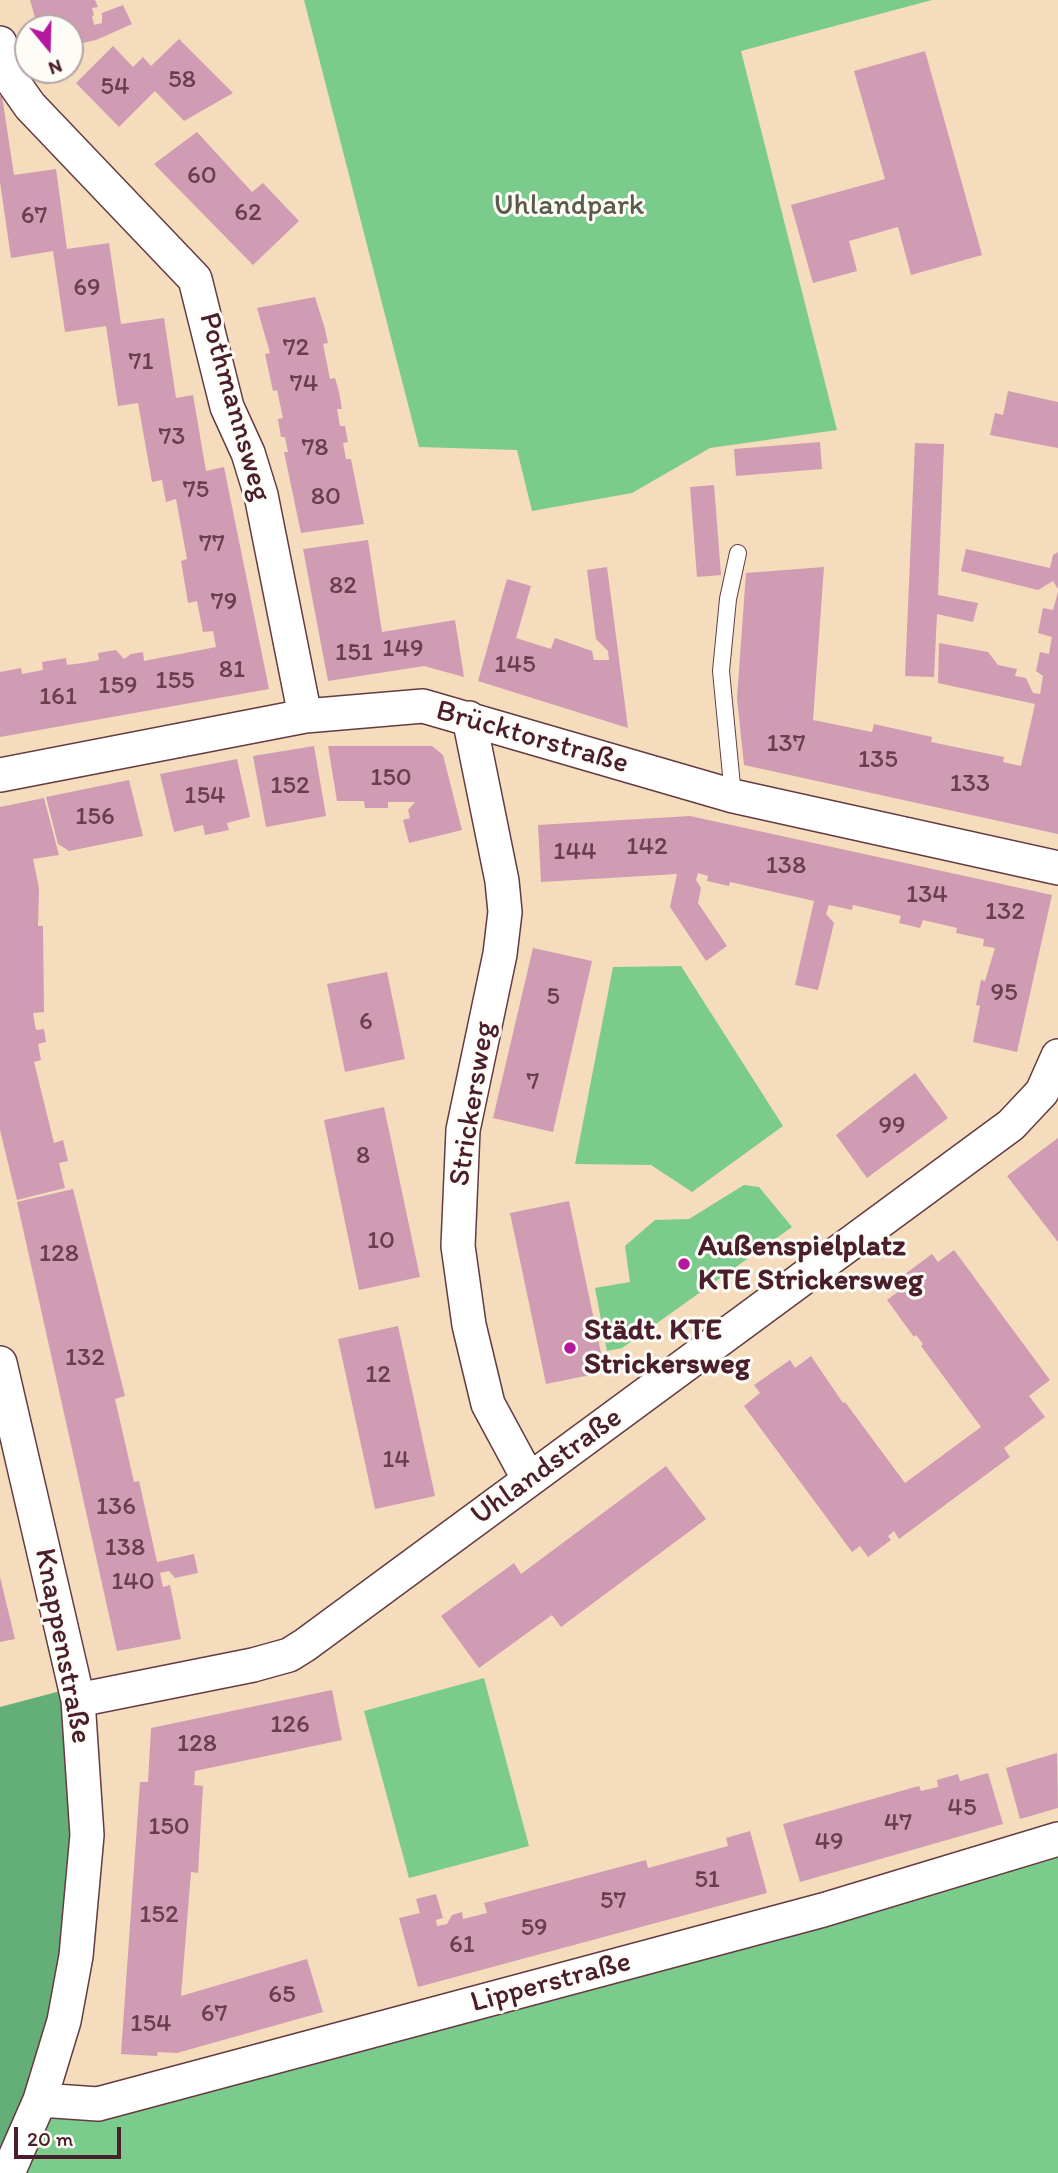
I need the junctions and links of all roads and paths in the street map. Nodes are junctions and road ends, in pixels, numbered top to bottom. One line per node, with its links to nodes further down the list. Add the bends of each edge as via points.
1 (0, 43): 3 (street, Pothmannsweg, via 9,76 30,106 195,279 227,407 261,495)
2 (738, 553): 6 (lane, via 721,671)
3 (305, 716): 4 (street, Brücktorstraße, via 405,705); 5 (street, Brücktorstraße)
4 (469, 718): 6 (street, Brücktorstraße); 10 (street, Strickersweg, via 505,912 461,1139 458,1246 469,1325 488,1404)
5 (0, 775)
6 (733, 796): 7 (street, Brücktorstraße)
7 (1058, 868)
8 (1058, 1056): 10 (street, Uhlandstraße, via 1042,1092 1011,1125)
9 (0, 1363): 11 (street, Knappenstraße)
10 (529, 1480): 11 (street, Uhlandstraße, via 289,1655)
11 (78, 1700): 13 (street, Knappenstraße, via 87,1804 82,1910 64,2021)
12 (1058, 1839): 13 (street, Lipperstraße, via 823,1910 98,2104)
13 (40, 2100): 14 (street, Knappenstraße)
14 (8, 2173)

